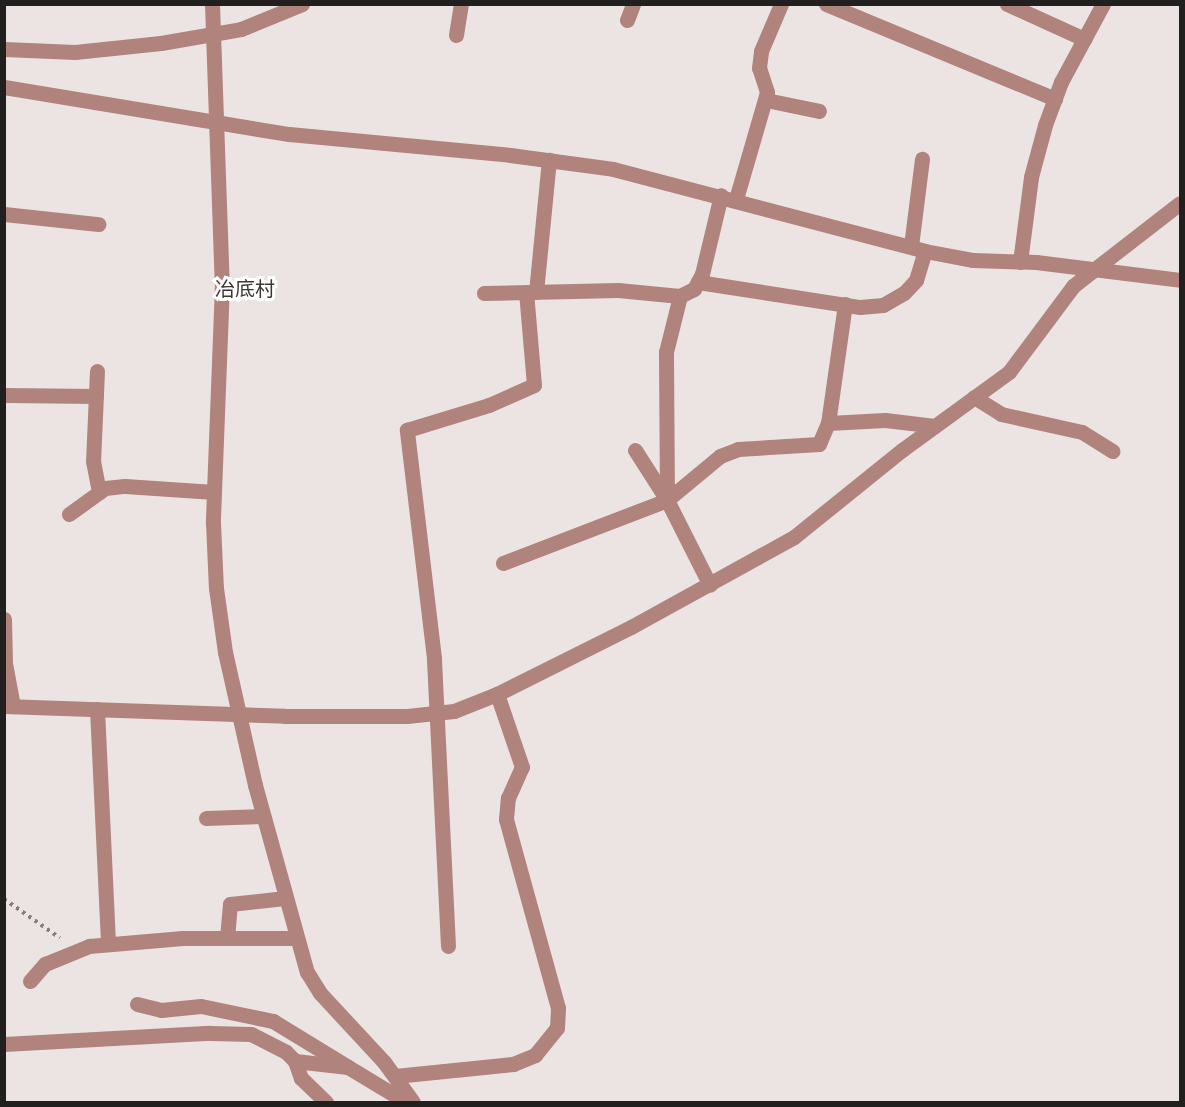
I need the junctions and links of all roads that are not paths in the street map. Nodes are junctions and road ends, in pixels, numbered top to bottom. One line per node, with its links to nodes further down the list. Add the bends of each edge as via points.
1 (212, 4): 10 (street)
2 (302, 4): 10 (street, via 241,29)
3 (461, 4): 11 (street)
4 (633, 4): 9 (street)
5 (781, 4): 16 (street, via 760,51 759,68)
6 (826, 4): 15 (street)
7 (1007, 4): 12 (street)
8 (1103, 4): 12 (street)
9 (627, 20)
10 (215, 34): 13 (street, via 75,52); 18 (street)
11 (456, 35)
12 (1084, 39): 15 (street)
13 (4, 49)
14 (4, 87): 18 (street)
15 (1055, 99): 27 (street, via 1031,177)
16 (766, 100): 17 (street); 22 (street)
17 (819, 111)
18 (217, 121): 20 (street, via 290,134); 44 (street, via 222,284)
19 (922, 159): 26 (street)
20 (549, 160): 21 (street, via 613,169); 31 (street)
21 (721, 195): 22 (street); 30 (street)
22 (736, 199): 26 (street)
23 (1180, 203): 28 (street)
24 (4, 214): 25 (street)
25 (98, 224)
26 (918, 248): 27 (street, via 973,260); 34 (street, via 916,280 904,293 883,305)
27 (1020, 262): 28 (street)
28 (1090, 272): 29 (street); 38 (street, via 1073,286 1009,372)
29 (1180, 280)
30 (698, 282): 33 (street, via 694,289); 34 (street, via 768,296)
31 (531, 292): 32 (street); 33 (street, via 618,290); 53 (street, via 534,385 489,405 407,430 430,617)
32 (484, 293)
33 (680, 296): 45 (street, via 666,352)
34 (845, 304): 39 (street)
35 (98, 371): 37 (street)
36 (4, 395): 37 (street)
37 (96, 396): 43 (street, via 93,461)
38 (974, 397): 40 (street); 42 (street, via 1001,414 1082,432)
39 (828, 423): 40 (street, via 885,420); 45 (street, via 819,444 738,449 720,456)
40 (935, 426): 48 (street, via 794,537)
41 (635, 450): 45 (street)
42 (1113, 451)
43 (99, 492): 44 (street, via 125,486); 46 (street)
44 (214, 492): 54 (street, via 216,588)
45 (666, 500): 47 (street); 48 (street)
46 (69, 514)
47 (504, 563)
48 (710, 585): 50 (street)
49 (4, 619): 51 (street)
50 (497, 694): 53 (street, via 454,711); 67 (street, via 522,767 508,798 506,819 558,1008 557,1028 535,1055 513,1064)
51 (9, 706): 52 (street)
52 (97, 709): 54 (street); 60 (street)
53 (436, 713): 54 (street); 61 (street)
54 (240, 715): 55 (street)
55 (263, 816): 56 (street); 57 (street)
56 (206, 818)
57 (285, 898): 58 (street, via 230,904); 59 (street)
58 (227, 938): 59 (street); 60 (street)
59 (296, 938): 67 (street, via 307,972 321,993)
60 (108, 944): 62 (street, via 73,951 45,964)
61 (448, 946)
62 (30, 981)
63 (137, 1004): 66 (street, via 161,1010 201,1006 273,1020)
64 (4, 1044): 65 (street, via 251,1034 269,1041)
65 (296, 1061): 66 (street); 68 (street, via 301,1078)
66 (348, 1067): 69 (street)
67 (394, 1076): 70 (street)
68 (326, 1102)
69 (406, 1102)
70 (413, 1102)

